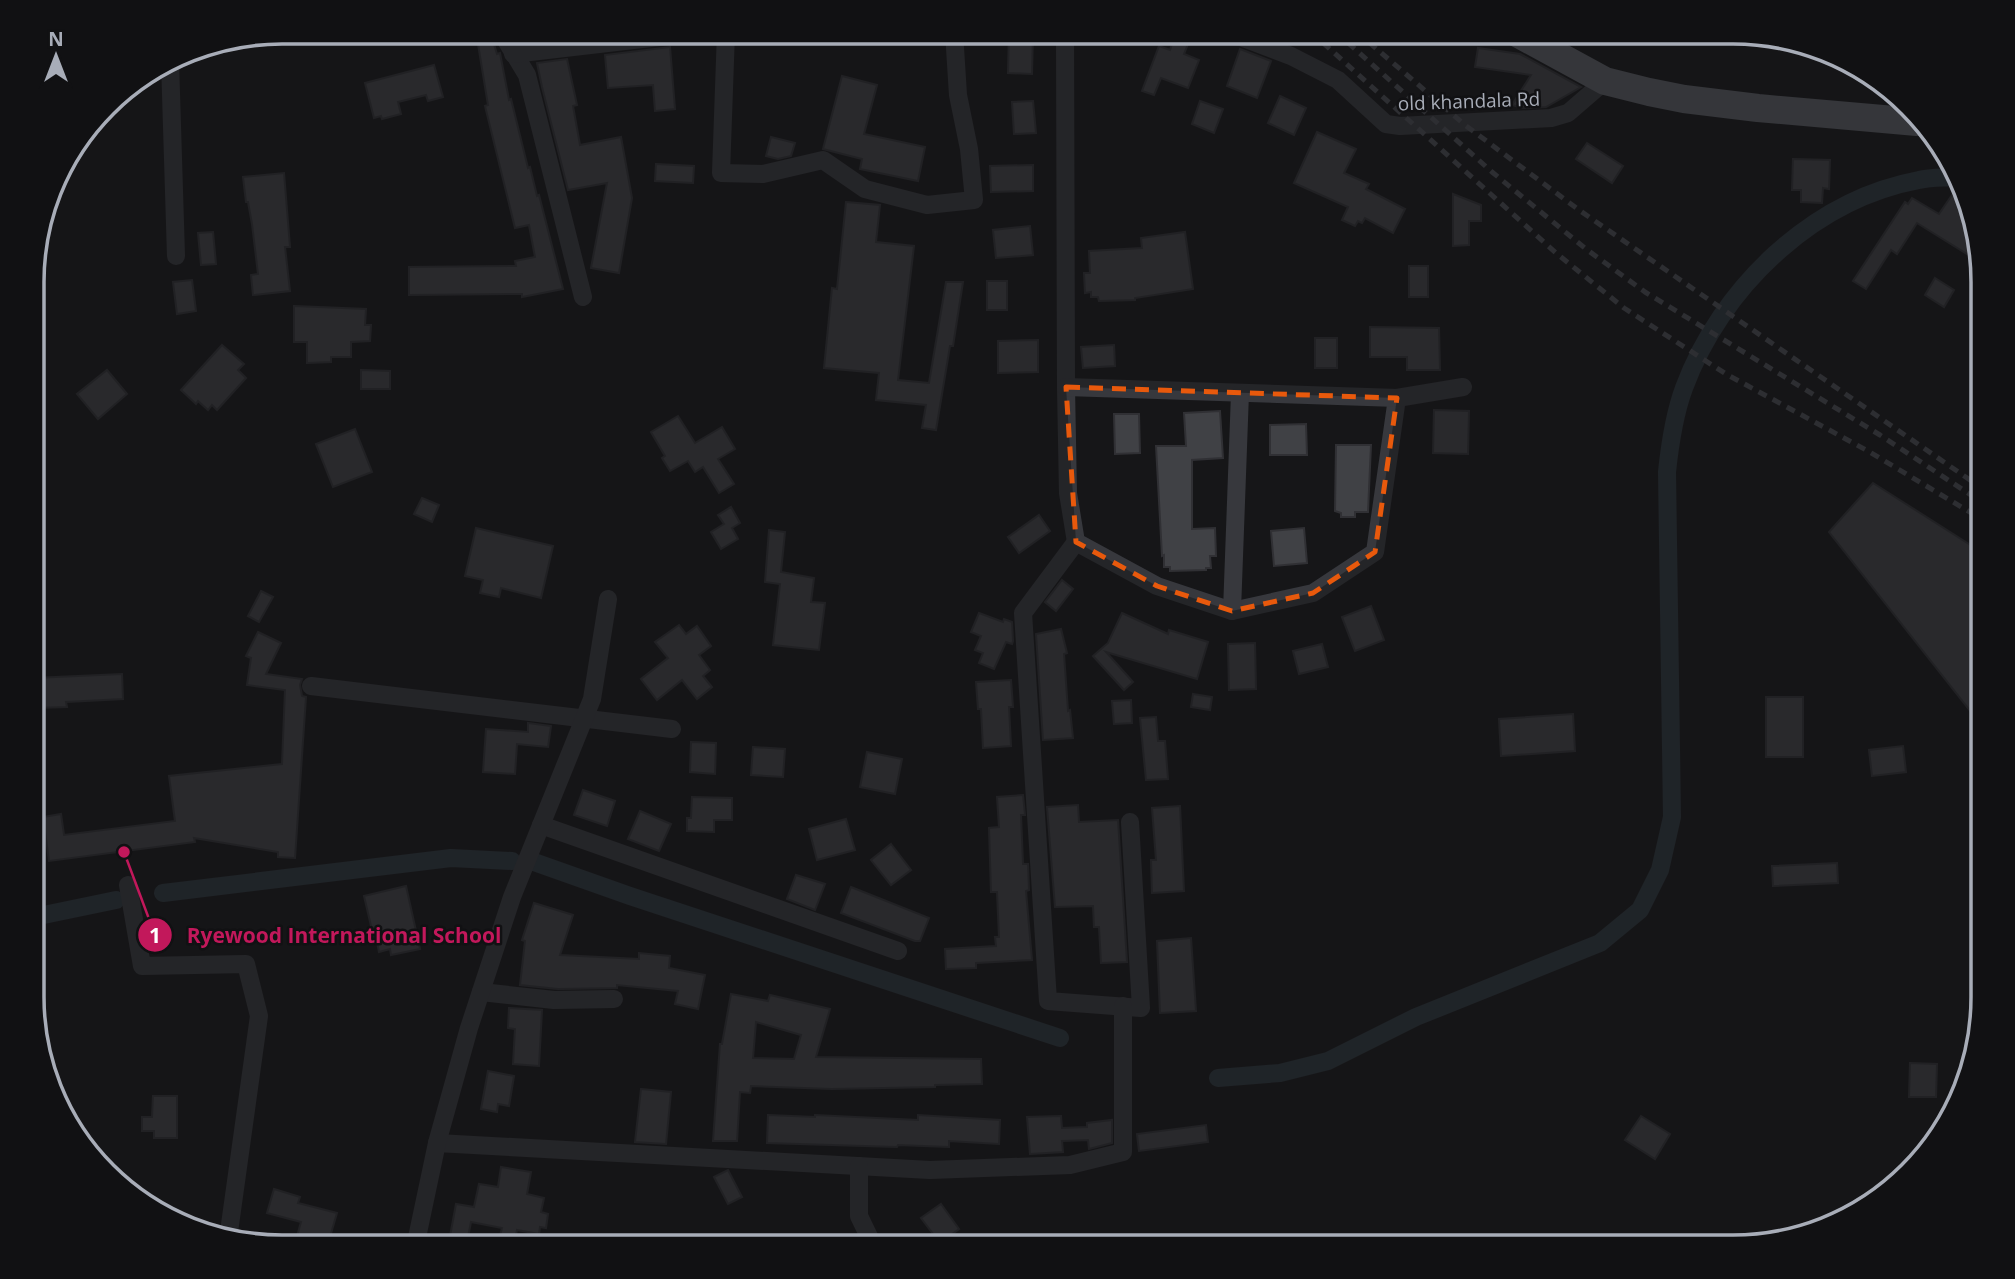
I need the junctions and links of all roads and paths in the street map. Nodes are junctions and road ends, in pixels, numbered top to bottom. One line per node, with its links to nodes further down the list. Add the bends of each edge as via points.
1 (508, 44): 9 (street)
2 (599, 44): 9 (street)
3 (726, 44): 4 (street, via 722,173 763,174 823,160 865,189 927,205 974,200)
4 (955, 44)
5 (1065, 44): 16 (street)
6 (1259, 44): 11 (street, old khandala Rd, via 1338,80 1386,124 1400,127 1551,118 1568,113)
7 (1537, 44): 11 (highway)
8 (1570, 44): 12 (highway, via 1614,67 1685,88)
9 (513, 54): 15 (street, via 527,75)
10 (170, 72): 14 (street)
11 (1605, 81): 13 (highway, via 1684,99)
12 (1893, 106)
13 (1908, 121)
14 (176, 256)
15 (583, 297)
16 (1066, 387): 18 (street); 20 (street, via 1068,493)
17 (1463, 387): 19 (street)
18 (1240, 393): 19 (street); 22 (street)
19 (1397, 398): 22 (street, via 1374,552 1313,593)
20 (1076, 542): 22 (street, via 1157,586); 32 (street, via 1023,613 1048,1001)
21 (608, 599): 24 (street, via 592,699)
22 (1232, 611)
23 (311, 686): 24 (street)
24 (584, 719): 25 (street); 27 (street)
25 (672, 729)
26 (1129, 822): 32 (street, via 1141,1008)
27 (541, 825): 29 (street); 30 (street)
28 (128, 885): 35 (street, via 142,966 246,964 259,1016)
29 (898, 951)
30 (481, 992): 31 (street, via 554,1000); 33 (street)
31 (614, 999)
32 (1123, 1006): 34 (street, via 1123,1152 1070,1165 930,1170)
33 (438, 1143): 34 (street); 36 (street)
34 (859, 1166): 37 (street, via 859,1216)
35 (229, 1229)
36 (418, 1235)
37 (868, 1235)

